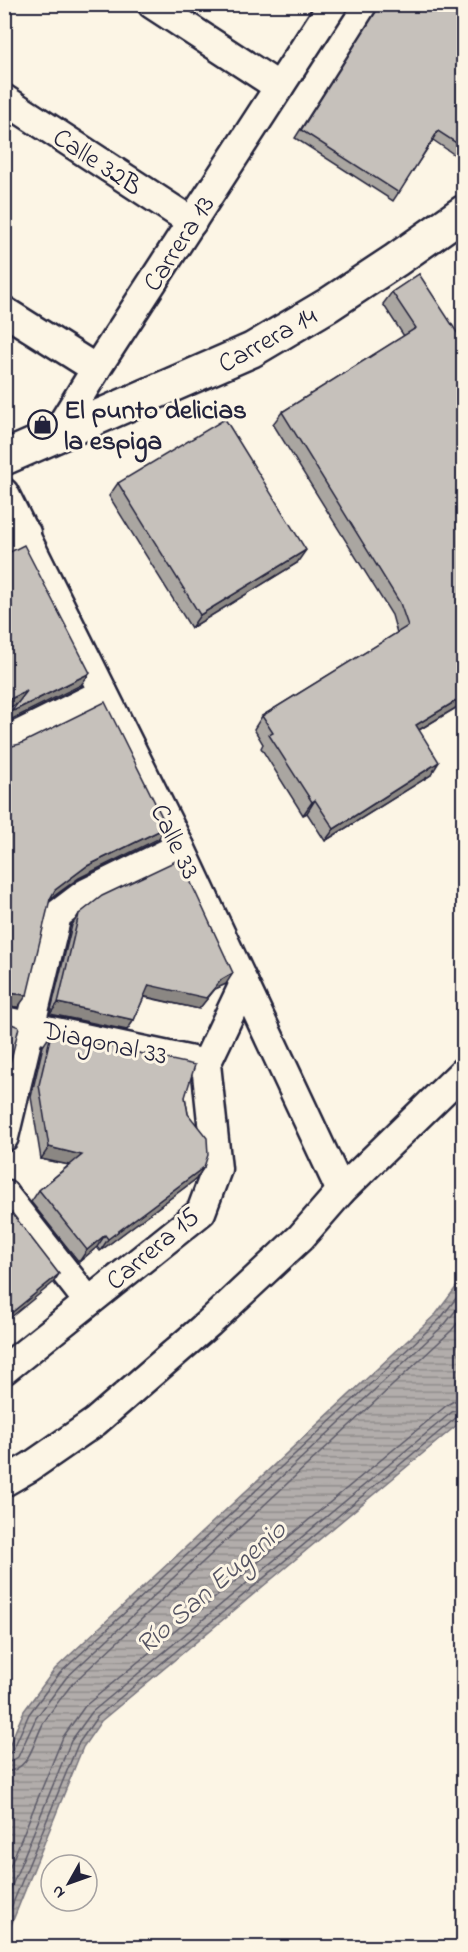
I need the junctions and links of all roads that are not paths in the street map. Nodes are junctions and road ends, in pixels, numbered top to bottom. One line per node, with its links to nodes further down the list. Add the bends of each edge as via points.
1 (153, 4): 3 (street)
2 (333, 4): 3 (street, Carrera 13)
3 (279, 87): 6 (street, Carrera 13)
4 (4, 99): 6 (street, Calle 32B)
5 (464, 212): 9 (main road, Carrera 14, via 328,305 252,350)
6 (192, 222): 8 (street, Carrera 13)
7 (4, 311): 8 (street)
8 (96, 369): 9 (street, Carrera 13)
9 (54, 437): 10 (main road)
10 (4, 458)
11 (4, 493): 12 (street, Calle 33)
12 (15, 539): 13 (street, Calle 33)
13 (103, 693): 14 (street); 15 (street, Calle 33)
14 (4, 742)
15 (180, 847): 16 (street, Calle 33); 17 (street, via 86,893 57,915)
16 (244, 984): 18 (street); 21 (street, Calle 33)
17 (17, 1023): 18 (street, Diagonal 33); 20 (street)
18 (206, 1064): 23 (street, Carrera 15, via 217,1169 201,1212)
19 (464, 1071): 21 (street)
20 (4, 1137)
21 (341, 1191): 25 (street, via 301,1237 95,1422)
22 (4, 1194): 23 (street)
23 (88, 1301): 24 (street, Carrera 15)
24 (4, 1370)
25 (4, 1482)

